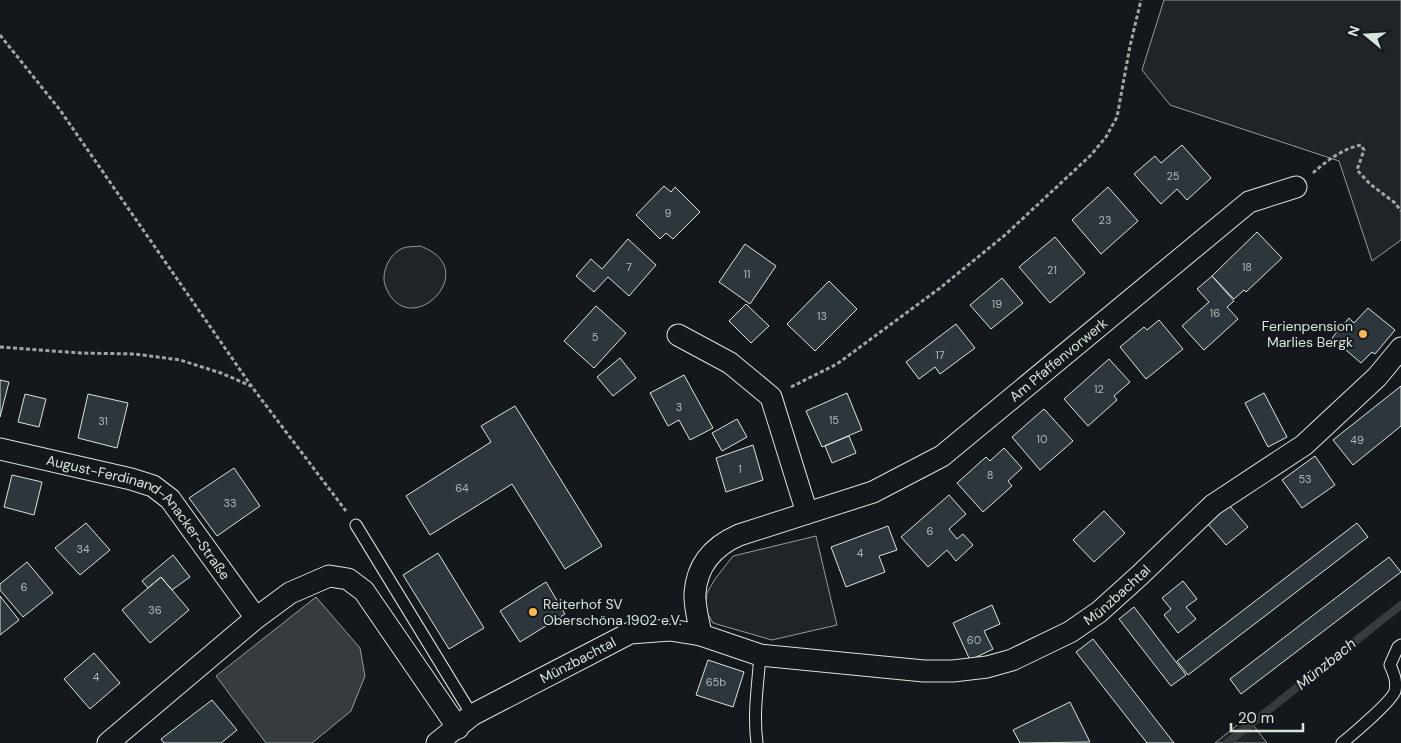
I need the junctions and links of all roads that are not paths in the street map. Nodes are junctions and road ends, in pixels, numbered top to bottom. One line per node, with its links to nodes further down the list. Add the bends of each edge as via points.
1 (1296, 187): 5 (street, Am Pfaffenvorwerk, via 1249,202 942,456 873,492)
2 (678, 335): 5 (street, via 730,363 771,397)
3 (1401, 348): 10 (street, Münzbachtal, via 1377,377 1304,445 1213,505 1099,612 1070,632 1012,660 988,667 924,671)
4 (0, 449): 7 (street, August-Ferdinand-Anacker-Straße, via 153,486 170,499)
5 (807, 513): 8 (street, Am Pfaffenvorwerk, via 731,538 709,555 700,571 695,594)
6 (356, 525): 11 (lane)
7 (256, 618): 11 (street, via 290,593 317,580 328,576 348,579 364,591); 12 (street)
8 (701, 635): 10 (street, Münzbachtal); 11 (street, Münzbachtal, via 670,630 630,633)
9 (1401, 645): 15 (lane, via 1390,665 1396,678 1394,693)
10 (760, 654): 14 (lane, via 756,701)
11 (465, 722): 13 (street, Münzbachtal)
12 (108, 743)
13 (437, 743)
14 (758, 743)
15 (1342, 743)

